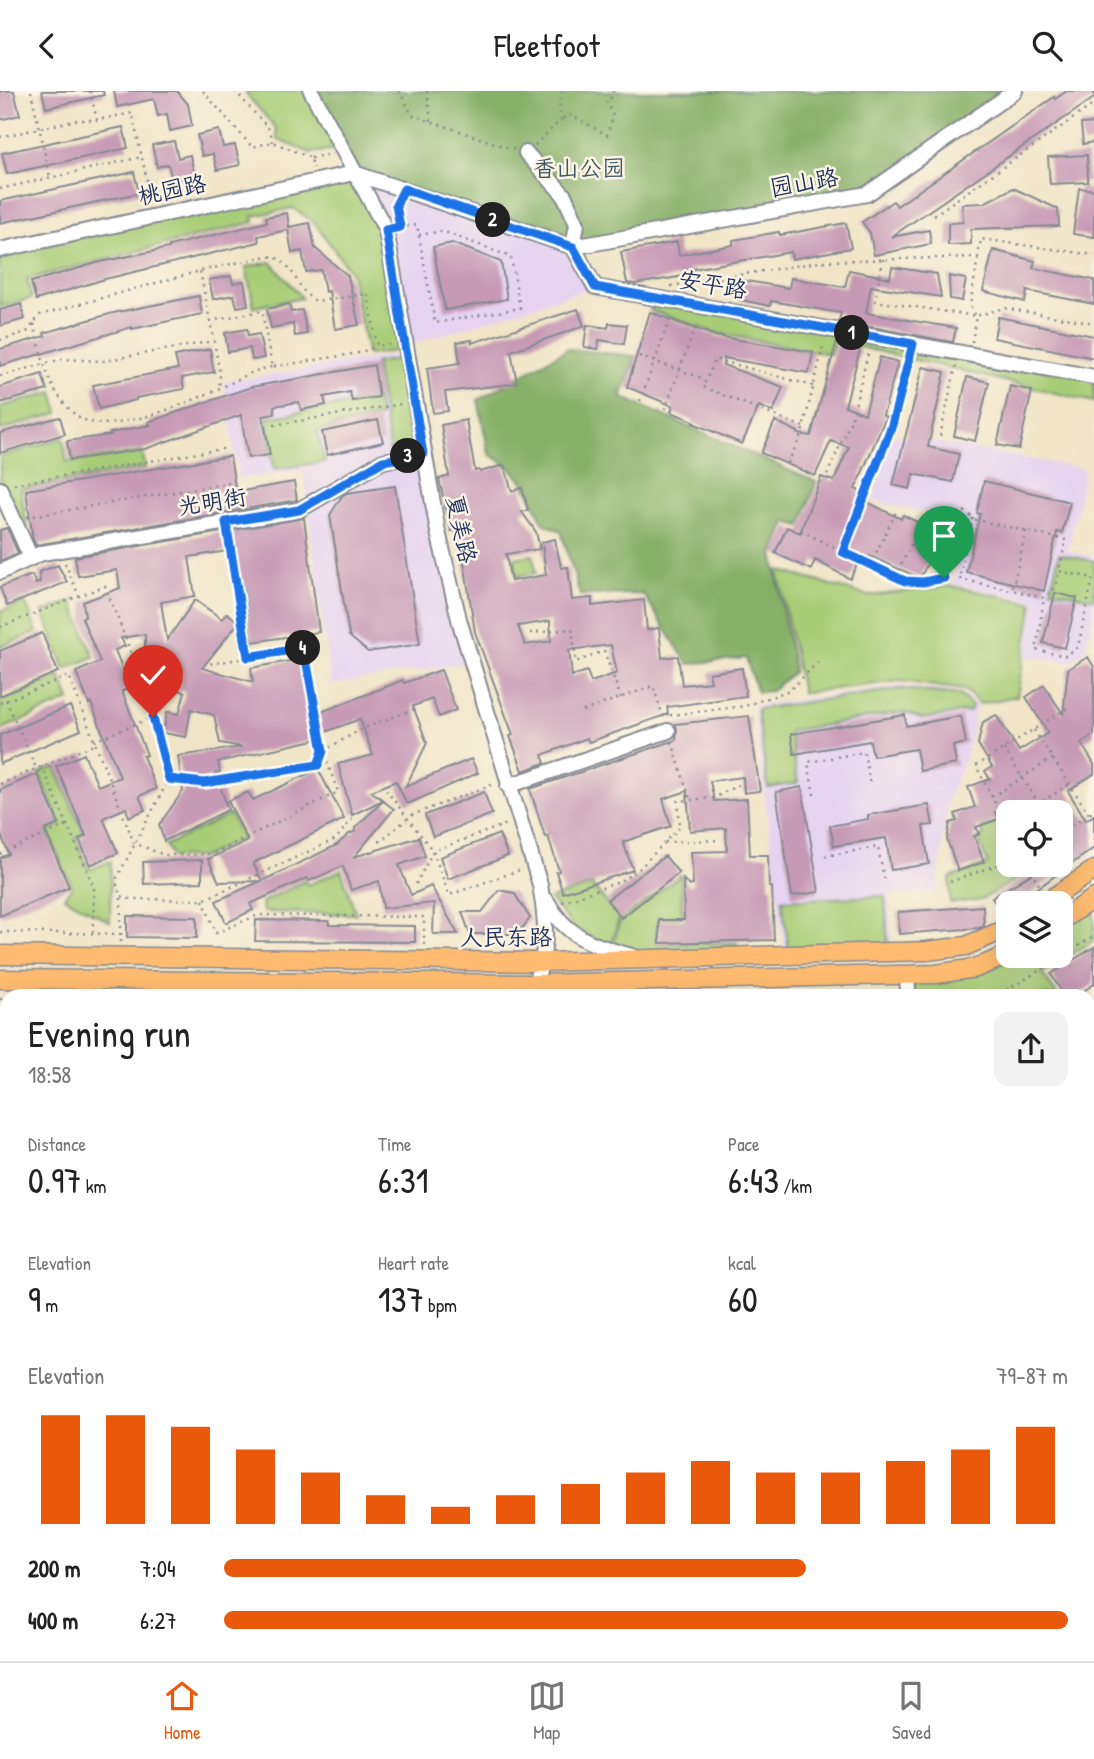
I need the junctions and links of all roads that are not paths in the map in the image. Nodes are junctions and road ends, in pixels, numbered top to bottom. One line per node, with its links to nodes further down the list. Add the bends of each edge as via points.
1 (311, 91): 4 (street, 夏美路)
2 (1015, 91): 5 (street, 园山路, via 867,194)
3 (526, 153): 5 (street, via 564,195 577,224)
4 (354, 173): 5 (street); 6 (street, 桃园路); 8 (street, 夏美路, via 386,230)
5 (573, 247): 7 (street, 安平路, via 595,287)
6 (0, 250)
7 (1094, 377)
8 (423, 454): 10 (street, 光明街, via 383,461 299,510); 13 (street, 夏美路, via 460,623)
9 (7, 487): 10 (street, via 14,519)
10 (31, 558): 11 (street, 光明街)
11 (0, 572)
12 (668, 731): 13 (street)
13 (507, 783): 15 (street, 夏美路)
14 (1094, 870): 16 (main road)
15 (540, 885): 21 (street, via 568,931); 23 (street, 夏美路, via 547,923)
16 (1062, 891)
17 (1094, 898): 18 (main road)
18 (1073, 912)
19 (996, 933): 21 (main road, 人民东路, via 966,946 927,951)
20 (0, 955): 23 (main road, 人民东路)
21 (643, 959): 23 (main road, 人民东路)
22 (996, 960): 24 (main road, 人民东路, via 975,968)
23 (543, 962): 30 (street, 夏美路)
24 (906, 974): 27 (main road, 人民东路); 33 (street)
25 (0, 979): 26 (main road, 人民东路)
26 (407, 982): 28 (street); 29 (main road, 人民东路)
27 (633, 982): 31 (main road, 人民东路); 32 (street)
28 (446, 989)
29 (517, 989)
30 (533, 989)
31 (546, 989)
32 (610, 989)
33 (908, 989)

